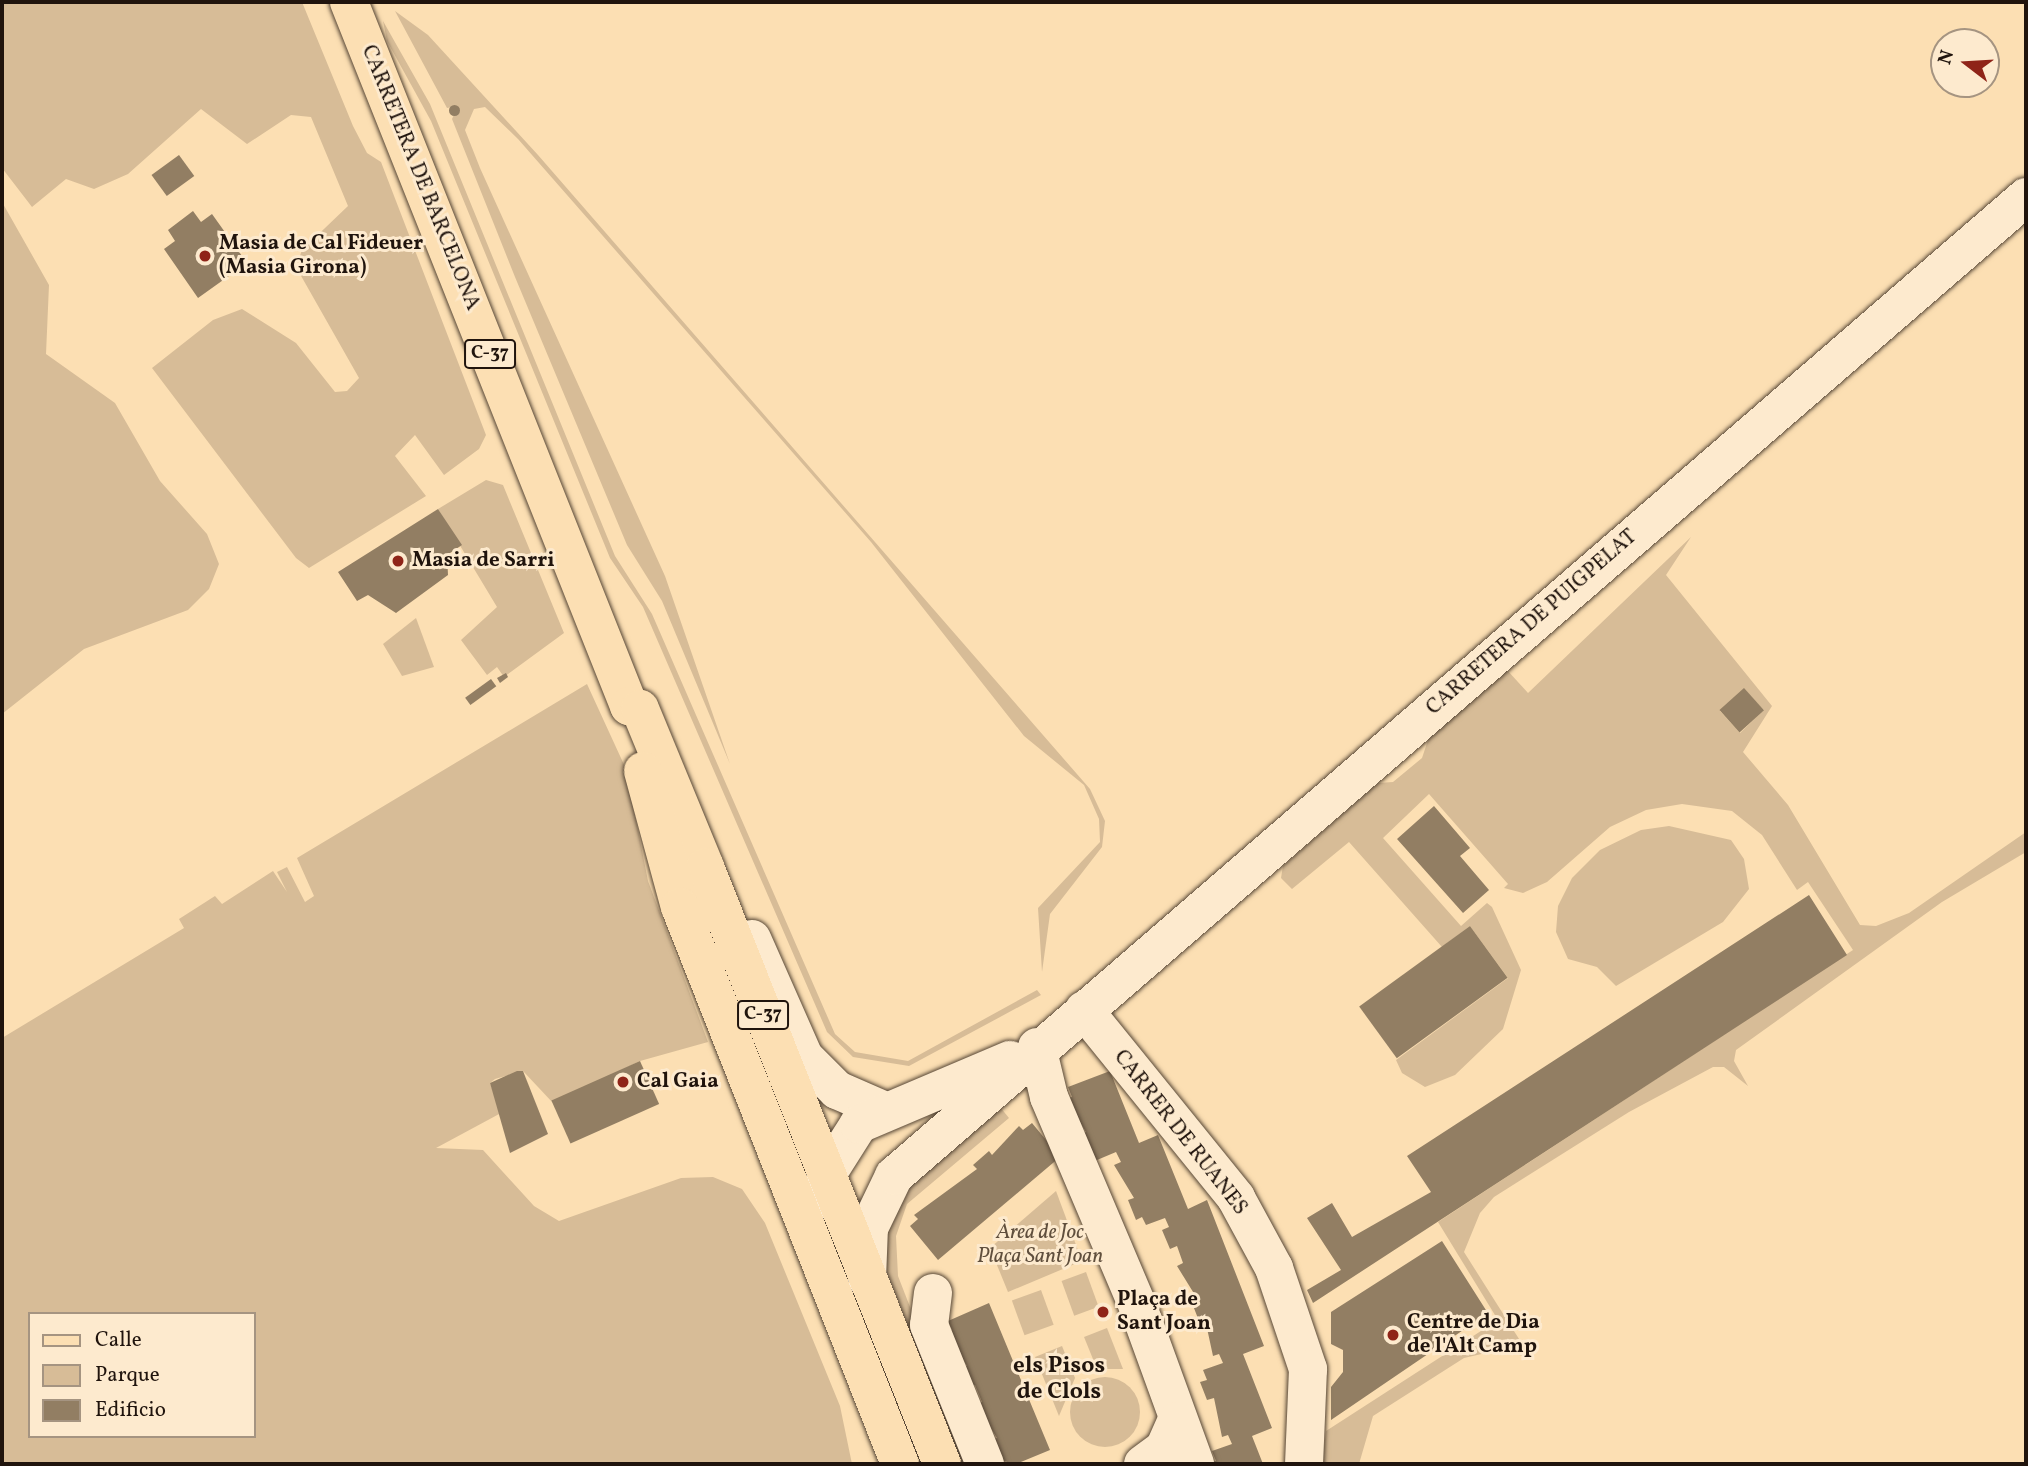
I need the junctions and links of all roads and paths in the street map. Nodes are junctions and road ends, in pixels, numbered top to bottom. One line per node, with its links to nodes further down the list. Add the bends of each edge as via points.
1 (349, 2): 3 (main road, CARRETERA DE BARCELONA / C-37)
2 (2026, 197): 5 (street, CARRETERA DE PUIGPELAT)
3 (629, 706): 4 (main road, C-37, via 640,709); 7 (main road, C-37, via 625,720 680,907)
4 (705, 867): 8 (street, via 734,899 804,1057 837,1090); 9 (main road, C-37)
5 (1084, 1010): 6 (street, CARRETERA DE PUIGPELAT); 20 (street, CARRER DE RUANES, via 1236,1198 1273,1268 1308,1369)
6 (1037, 1047): 8 (street, via 950,1089); 10 (street); 14 (street, via 1049,1097 1171,1392)
7 (746, 1075): 9 (street, via 771,1089 793,1140 808,1160); 13 (main road, C-37)
8 (883, 1110): 9 (street, via 859,1124)
9 (826, 1168): 10 (street); 11 (main road, C-37); 13 (street, via 819,1205 864,1323)
10 (894, 1176): 11 (street, via 869,1228)
11 (867, 1279): 16 (main road, C-37)
12 (933, 1293): 17 (street, via 929,1325)
13 (855, 1355): 15 (main road, C-37)
14 (1176, 1422): 18 (street, via 1164,1449); 19 (street)
15 (900, 1464)
16 (942, 1464)
17 (985, 1464)
18 (1143, 1464)
19 (1195, 1464)
20 (1304, 1464)

